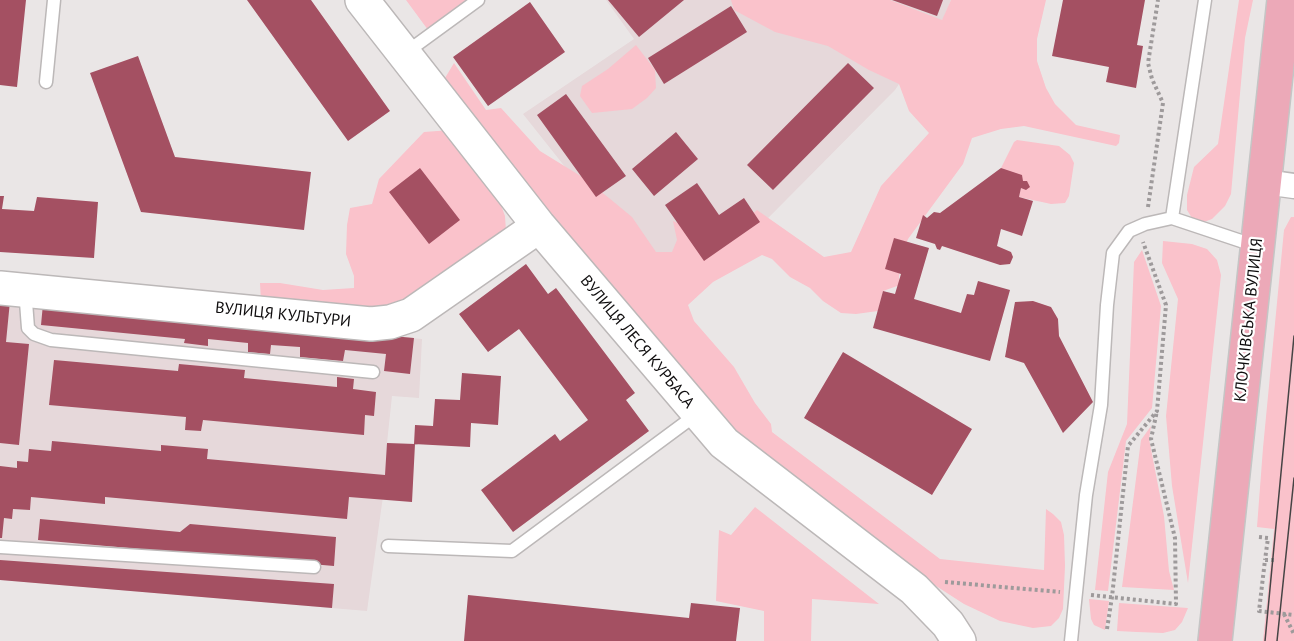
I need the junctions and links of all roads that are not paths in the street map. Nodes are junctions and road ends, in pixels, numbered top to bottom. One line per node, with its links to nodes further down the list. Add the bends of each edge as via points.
1 (54, 0): 7 (lane)
2 (362, 0): 6 (street, ВУЛИЦЯ ЛЕСЯ КУРБАСА)
3 (478, 0): 6 (lane)
4 (1205, 0): 9 (lane)
5 (1284, 0): 8 (main road, КЛОЧКІВСЬКА ВУЛИЦЯ)
6 (403, 55): 10 (street, ВУЛИЦЯ ЛЕСЯ КУРБАСА)
7 (46, 82)
8 (1280, 184): 11 (main road, КЛОЧКІВСЬКА ВУЛИЦЯ)
9 (1172, 218): 11 (lane); 19 (lane, via 1129,231 1113,253 1101,405 1086,495)
10 (538, 226): 12 (street, ВУЛИЦЯ КУЛЬТУРИ, via 411,315 390,322 371,324); 14 (street, ВУЛИЦЯ ЛЕСЯ КУРБАСА)
11 (1257, 246): 20 (main road, КЛОЧКІВСЬКА ВУЛИЦЯ)
12 (14, 289): 13 (lane, via 26,302 28,328 51,340)
13 (373, 372)
14 (698, 413): 15 (lane, via 512,551); 18 (street, ВУЛИЦЯ ЛЕСЯ КУРБАСА, via 724,443 914,589)
15 (388, 546)
16 (0, 547): 17 (lane)
17 (314, 567)
18 (967, 640)
19 (1071, 641)
20 (1215, 641)

